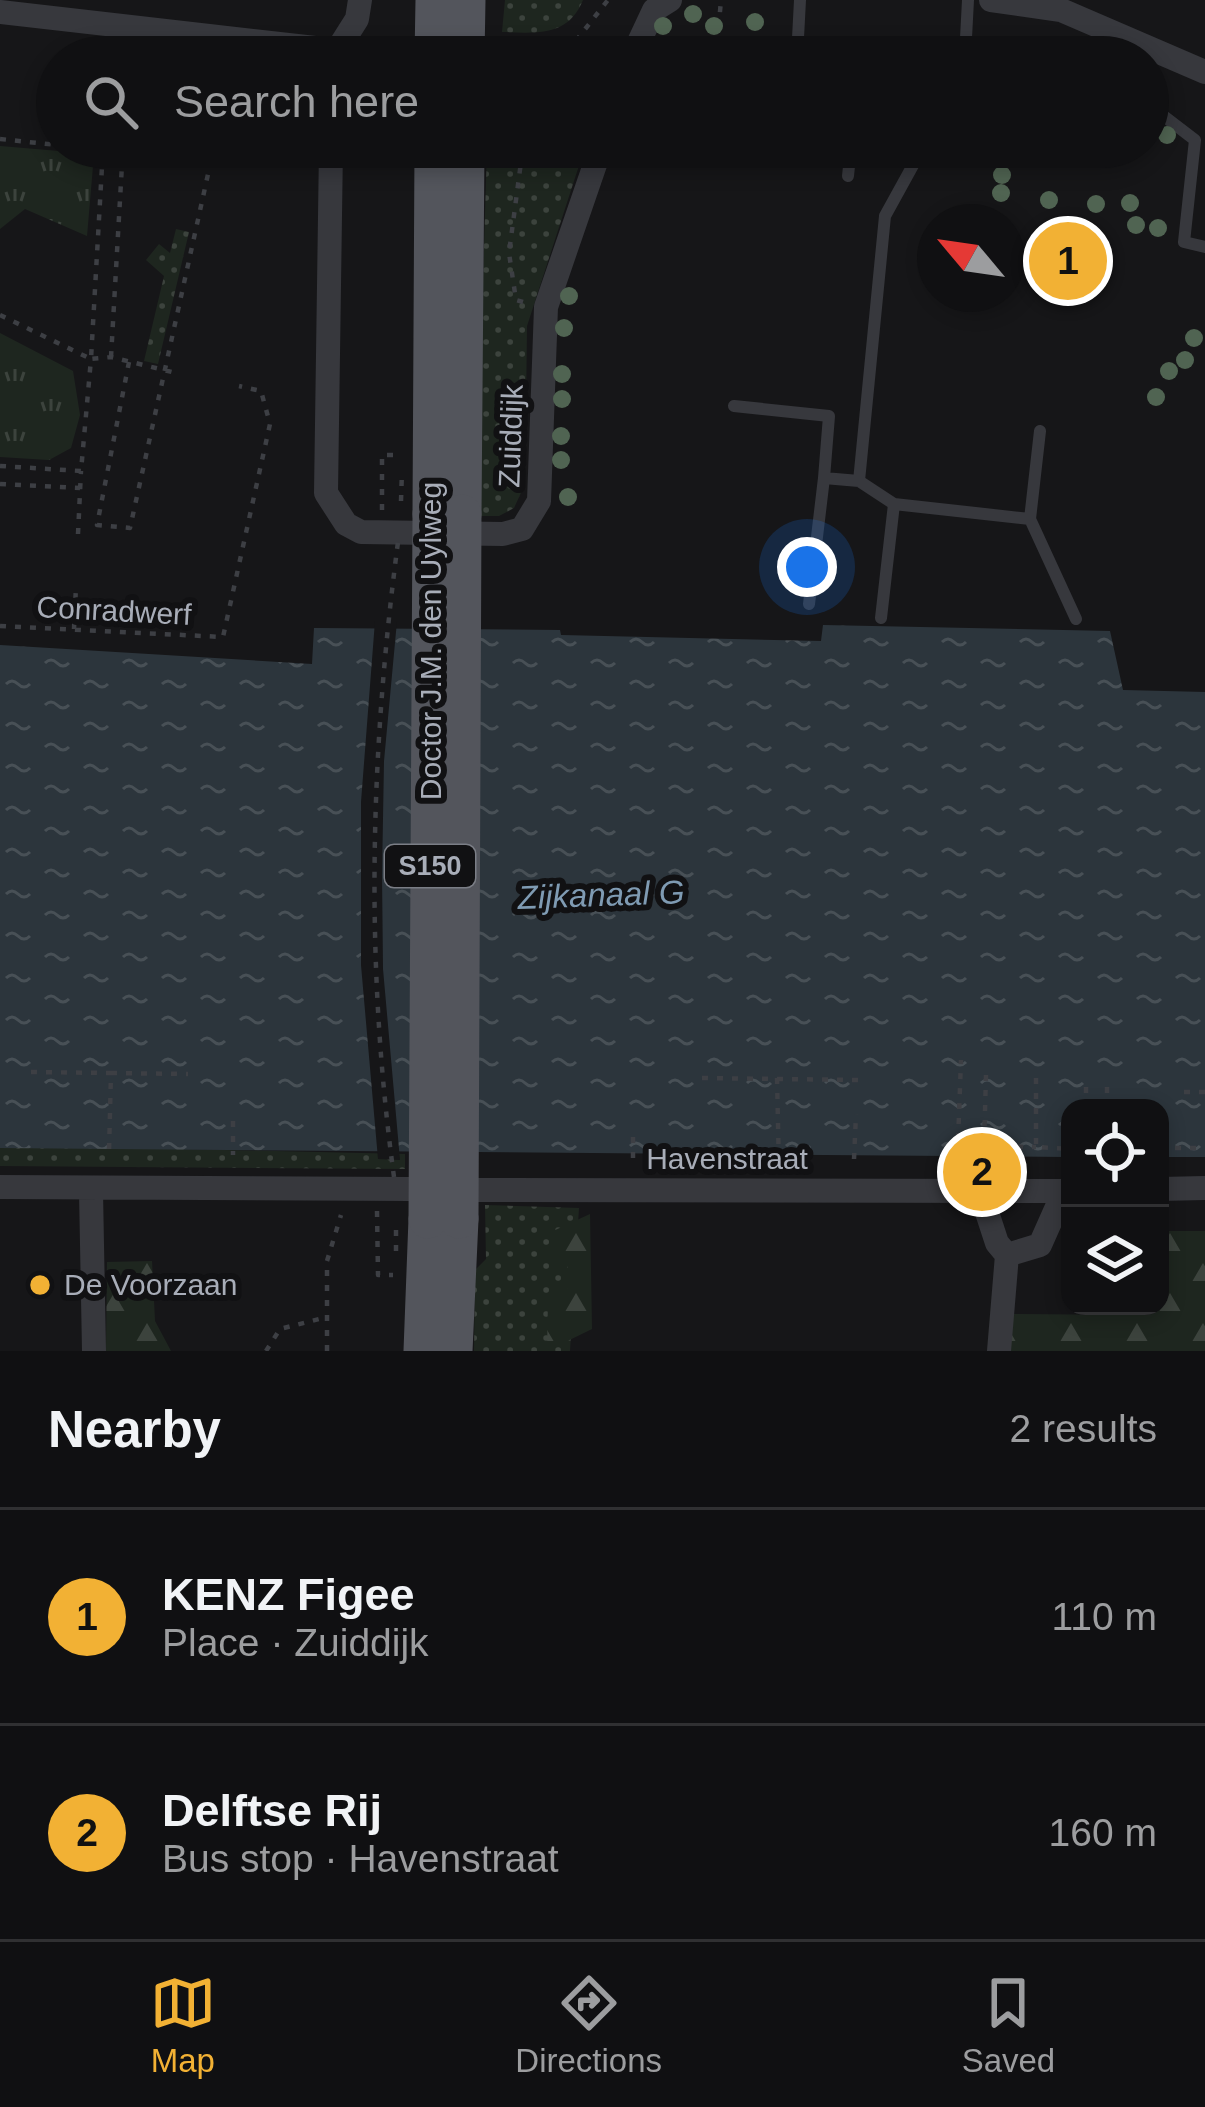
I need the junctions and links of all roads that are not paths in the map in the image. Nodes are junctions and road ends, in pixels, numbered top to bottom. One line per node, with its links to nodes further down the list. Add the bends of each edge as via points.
1 (360, 0): 10 (street)
2 (434, 0): 11 (main road)
3 (466, 0): 12 (main road)
4 (670, 0): 13 (street, via 654,10)
5 (800, 0): 14 (lane)
6 (968, 0): 15 (lane)
7 (991, 0): 16 (street, via 1060,10)
8 (0, 12): 9 (street)
9 (195, 36)
10 (345, 36)
11 (434, 36)
12 (465, 36)
13 (642, 36)
14 (798, 36)
15 (966, 36)
16 (1121, 36)
17 (1169, 57): 18 (street)
18 (1205, 72)
19 (1169, 120): 27 (lane, via 1195,140 1184,242)
20 (331, 168): 23 (street, Zuiddijk, via 326,493 346,524 368,533 503,534 522,529 539,501 545,308)
21 (433, 168): 33 (main road, Doctor J.M. den Uylweg / S150)
22 (463, 168): 33 (main road, Doctor J.M. den Uylweg / S150)
23 (594, 168)
24 (849, 168): 26 (lane)
25 (911, 168): 31 (lane, via 884,216)
26 (848, 176)
27 (1205, 247)
28 (734, 406): 30 (lane, via 829,416)
29 (1040, 431): 34 (lane)
30 (824, 478): 31 (lane); 35 (lane)
31 (859, 481): 32 (lane)
32 (894, 503): 34 (lane); 36 (lane)
33 (424, 516): 45 (main road, Doctor J.M. den Uylweg / S150, bridge)
34 (1030, 519): 37 (lane)
35 (809, 604)
36 (881, 618)
37 (1076, 620)
38 (0, 1187): 41 (street, Havenstraat)
39 (1205, 1187): 40 (street)
40 (1169, 1189)
41 (91, 1191): 45 (street, Havenstraat, via 343,1187); 47 (street)
42 (980, 1191): 43 (street, Havenstraat); 45 (street, Havenstraat, via 779,1189); 46 (street)
43 (1061, 1191)
44 (1061, 1203): 46 (street, via 1040,1245)
45 (427, 1204): 48 (main road, Doctor J.M. den Uylweg / S150); 49 (main road, Doctor J.M. den Uylweg / S150)
46 (1006, 1255): 50 (street)
47 (94, 1351)
48 (423, 1351)
49 (453, 1351)
50 (999, 1351)

